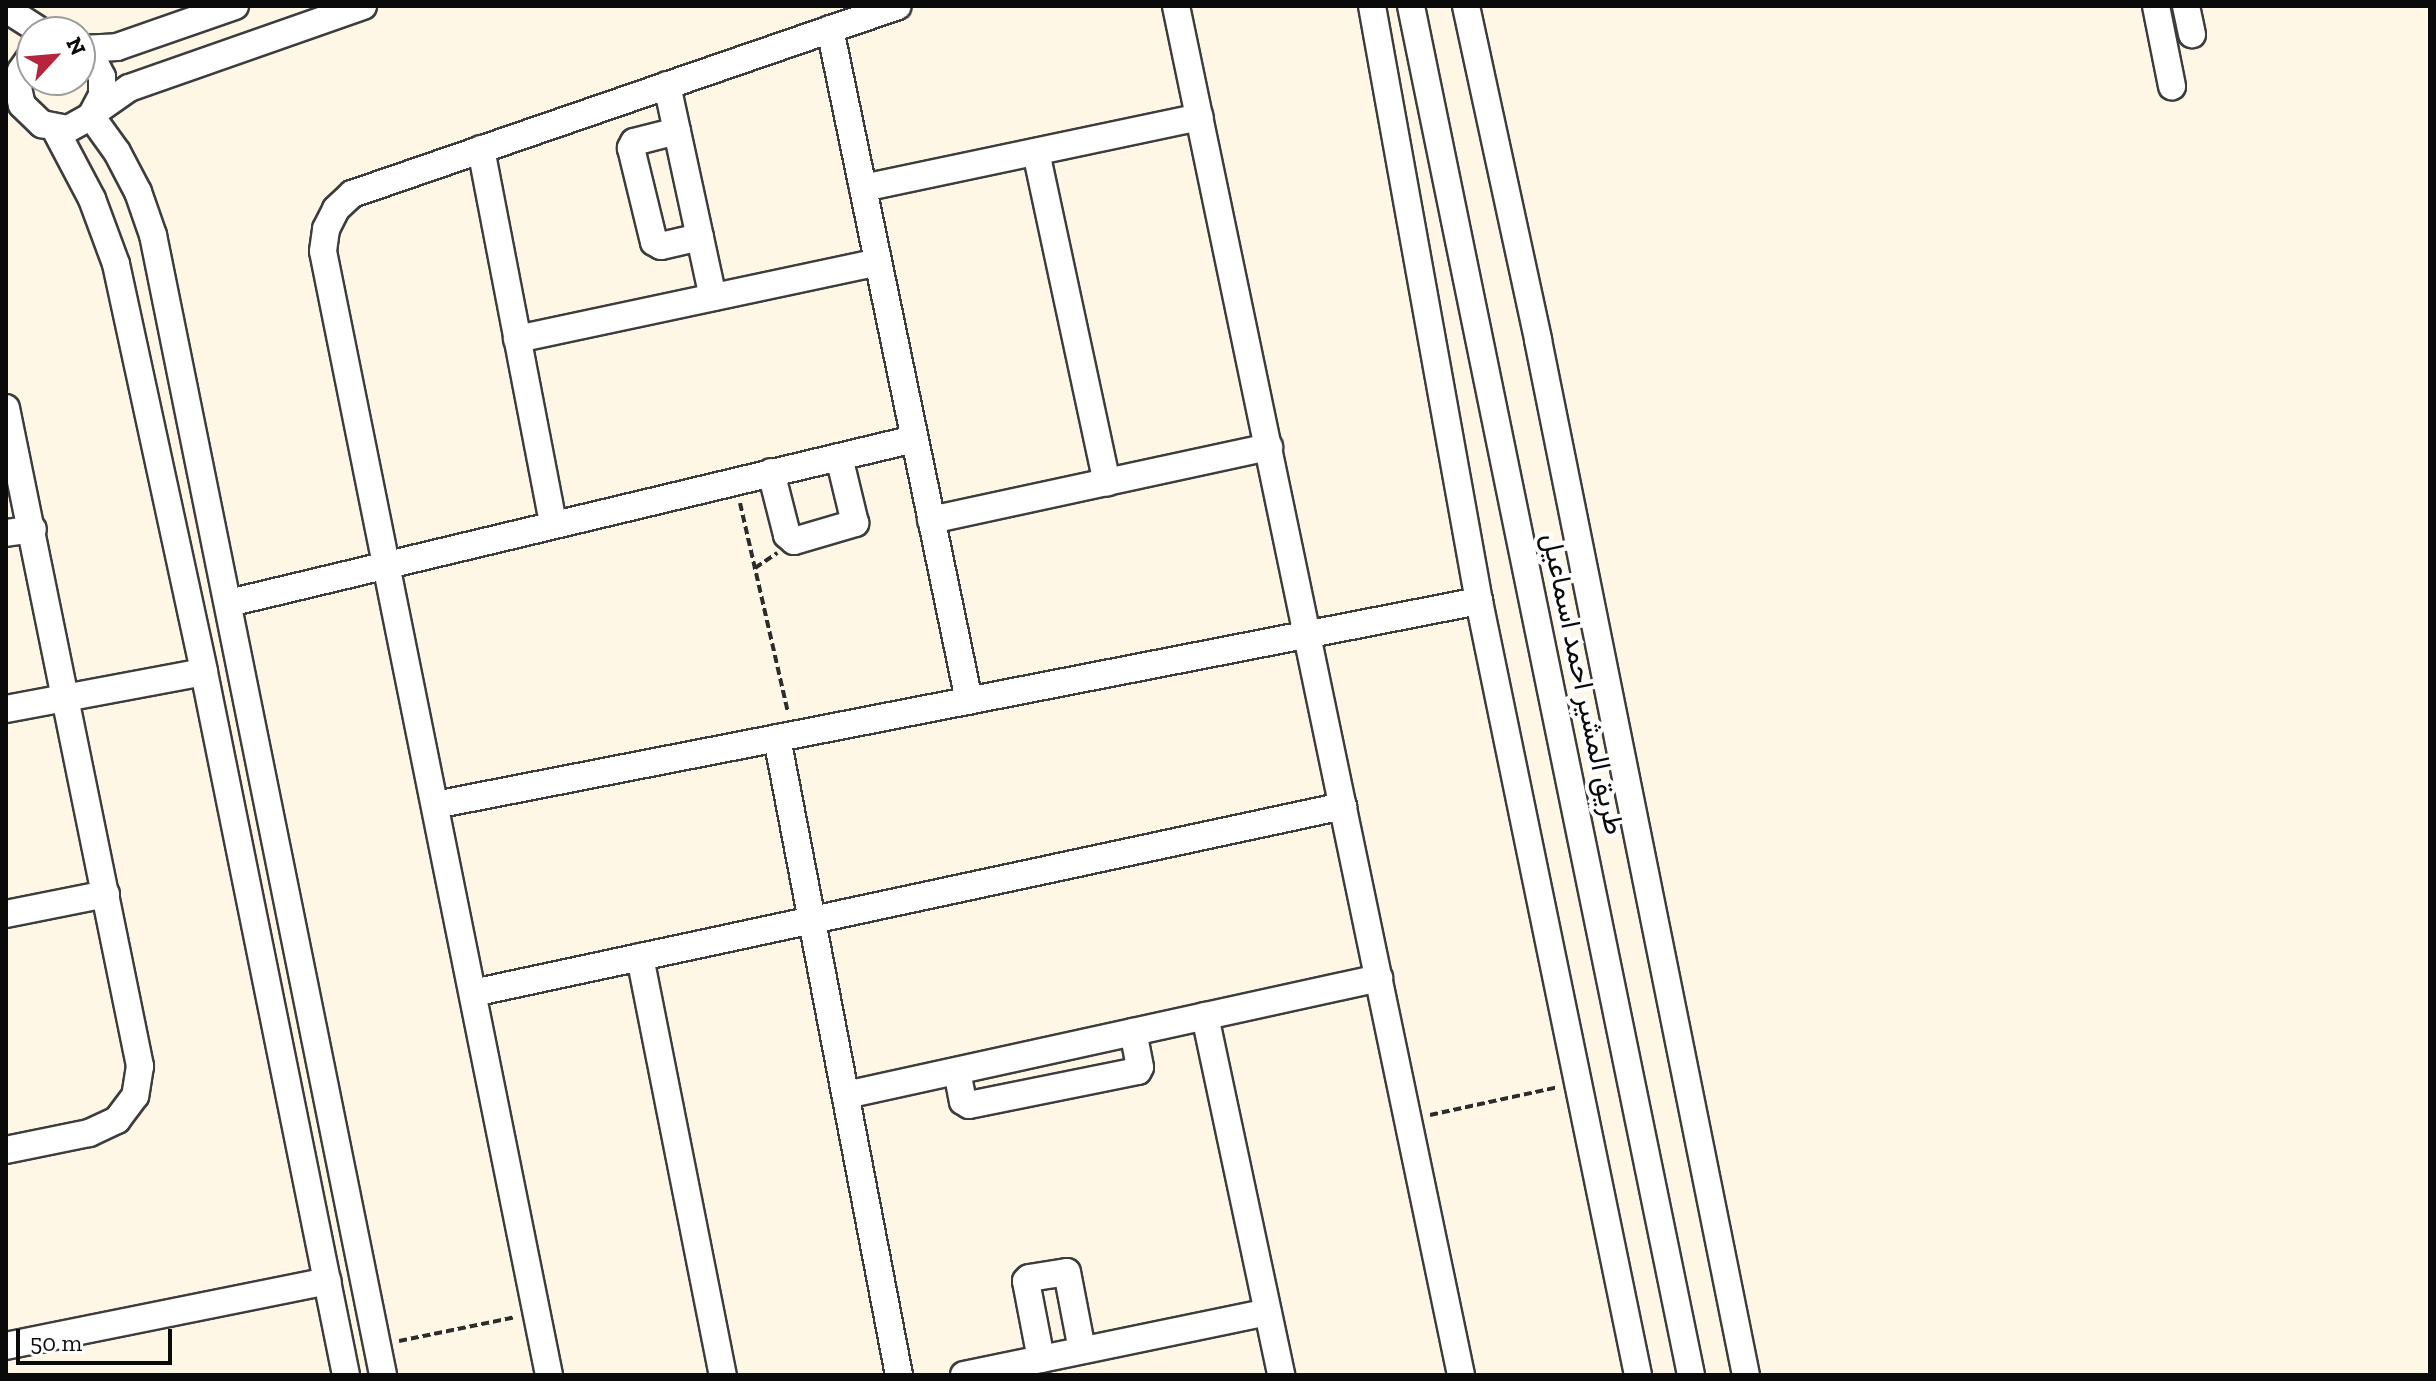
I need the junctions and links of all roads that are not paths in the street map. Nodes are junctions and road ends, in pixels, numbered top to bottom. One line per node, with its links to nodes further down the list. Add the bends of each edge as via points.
1 (235, 6): 12 (street, via 117,47)
2 (363, 6): 19 (street, via 129,88)
3 (898, 6): 10 (street)
4 (1176, 6): 20 (street)
5 (1372, 6): 41 (street)
6 (1411, 6): 76 (street, طريق المشير احمد اسماعيل)
7 (1466, 6): 77 (street, طريق المشير احمد اسماعيل)
8 (2156, 6): 16 (street)
9 (2186, 6): 11 (street)
10 (830, 29): 15 (street); 25 (street)
11 (2192, 34)
12 (96, 48)
13 (96, 65): 19 (street, via 102,95)
14 (6, 80): 18 (street)
15 (667, 85): 22 (street); 23 (street)
16 (2172, 86)
17 (20, 96): 18 (street)
18 (22, 105): 21 (street)
19 (93, 114): 21 (street, via 68,129); 42 (street, via 124,166 153,235)
20 (1200, 117): 24 (street); 32 (street)
21 (55, 129): 44 (street, via 92,199 116,264)
22 (677, 131): 26 (street); 26 (street, via 634,142 631,148 654,242 661,246)
23 (481, 149): 29 (street); 40 (street, via 352,194 326,229 323,251)
24 (1036, 152): 25 (street); 35 (street)
25 (863, 188): 27 (street)
26 (700, 237): 28 (street)
27 (878, 262): 28 (street); 31 (street)
28 (713, 297): 29 (street)
29 (517, 339): 37 (street)
30 (6, 408): 38 (street)
31 (914, 439): 33 (street); 36 (street)
32 (1269, 447): 35 (street); 43 (street)
33 (839, 457): 34 (street); 34 (street, via 855,523 794,541 787,535)
34 (771, 472): 37 (street)
35 (1107, 482): 36 (street)
36 (931, 520): 46 (street)
37 (553, 524): 40 (street)
38 (33, 529): 39 (street); 45 (street)
39 (6, 533)
40 (387, 564): 42 (street); 49 (street)
41 (1479, 601): 43 (street); 75 (street)
42 (229, 603): 68 (street)
43 (1308, 634): 46 (street); 50 (street)
44 (204, 672): 45 (street); 62 (street)
45 (67, 697): 47 (street); 51 (street)
46 (969, 701): 48 (street)
47 (6, 709)
48 (785, 737): 49 (street); 53 (street)
49 (435, 805): 56 (street)
50 (1343, 806): 53 (street); 55 (street)
51 (106, 894): 52 (street); 61 (street, via 140,1066 135,1096 117,1120 89,1133)
52 (6, 914)
53 (813, 920): 54 (street); 60 (street)
54 (640, 957): 56 (street); 70 (street)
55 (1379, 978): 57 (street); 74 (street)
56 (473, 993): 69 (street)
57 (1205, 1016): 58 (street); 63 (street)
58 (1133, 1032): 59 (street); 59 (street, via 1138,1071 969,1105 963,1101)
59 (957, 1071): 60 (street)
60 (846, 1095): 71 (street)
61 (6, 1150)
62 (327, 1281): 64 (street); 67 (street)
63 (1268, 1312): 65 (street); 73 (street)
64 (6, 1346)
65 (1082, 1350): 66 (street); 66 (street, via 1067,1272 1029,1278)
66 (1041, 1359): 72 (street)
67 (346, 1375)
68 (383, 1375)
69 (549, 1375)
70 (723, 1375)
71 (899, 1375)
72 (964, 1375)
73 (1281, 1375)
74 (1461, 1375)
75 (1638, 1375)
76 (1691, 1375)
77 (1746, 1375)

